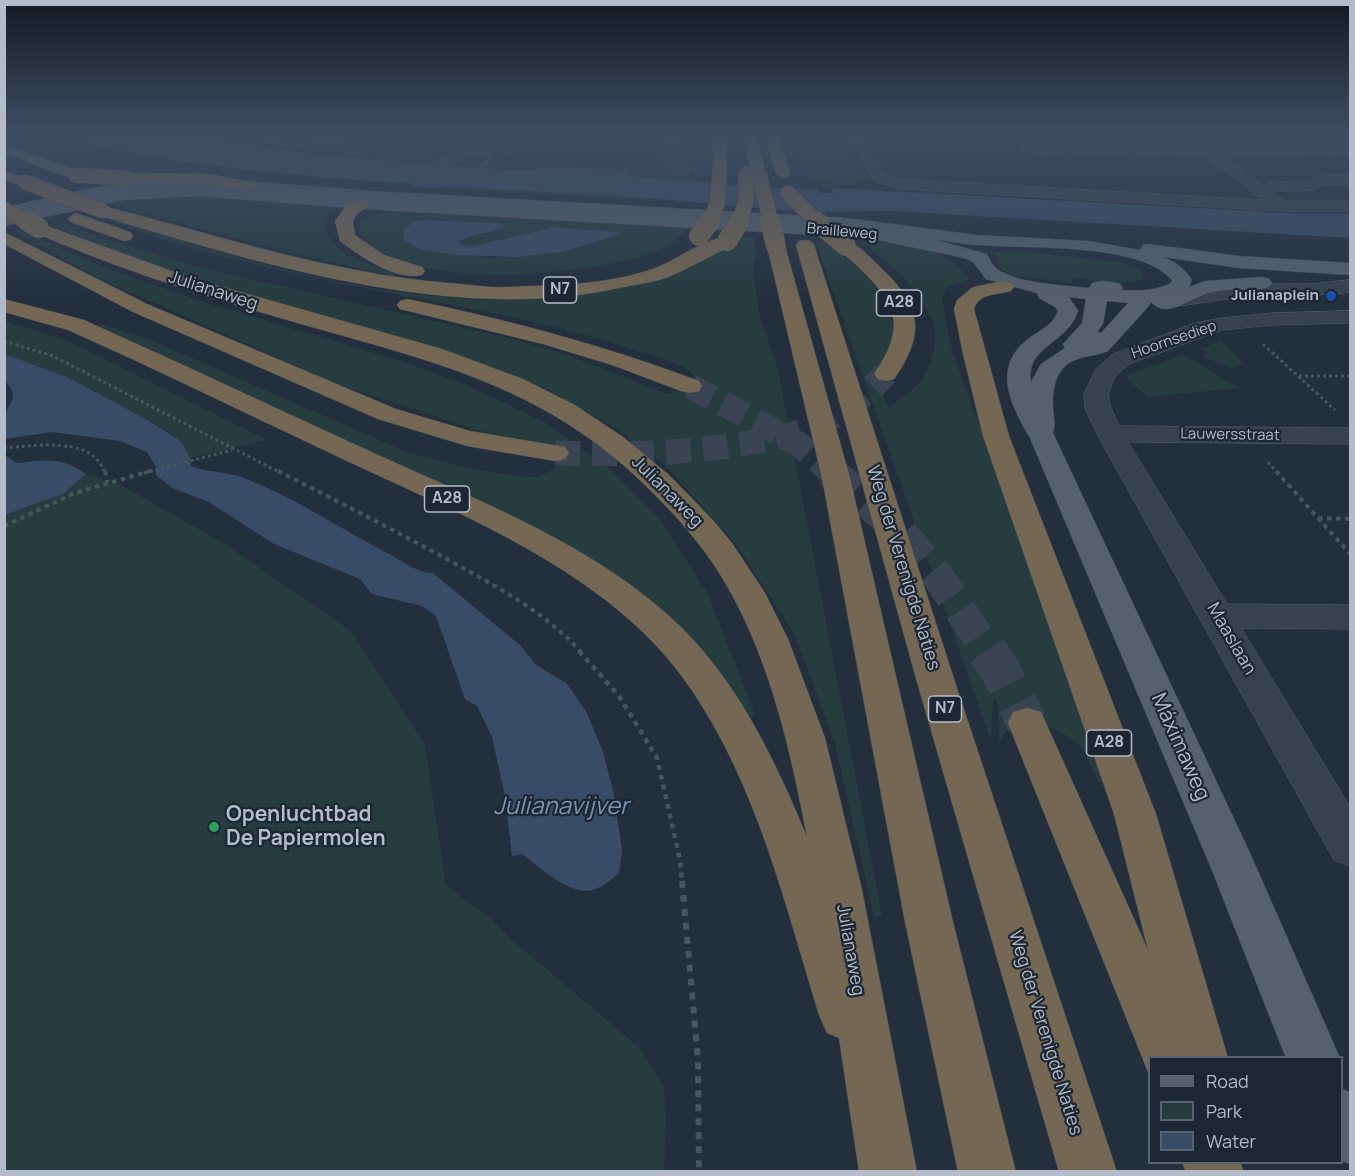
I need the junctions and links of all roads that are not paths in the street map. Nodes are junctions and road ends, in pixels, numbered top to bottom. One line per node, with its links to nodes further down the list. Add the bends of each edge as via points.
1 (23, 191): 18 (highway, via 76,218)
2 (49, 191): 6 (highway, N7, bridge, via 103,212 249,253 413,286 471,292 556,291 632,280 674,269 727,241 737,230)
3 (102, 191): 14 (main road, Brailleweg)
4 (310, 191): 16 (main road, Brailleweg)
5 (720, 191): 11 (highway, N7, bridge, via 720,204 711,222 699,236 675,251 603,272 518,280 461,278 383,262 346,237 344,221)
6 (749, 191)
7 (764, 191): 20 (highway, Weg der Verenigde Naties / N7, bridge)
8 (1034, 191): 12 (street)
9 (1263, 191): 12 (street)
10 (788, 193): 20 (highway, Weg der Verenigde Naties / N7); 34 (highway, A28, bridge, via 880,277 902,308 905,343 897,362)
11 (363, 204): 15 (main road, Brailleweg, via 149,191); 21 (main road, Brailleweg, via 891,237)
12 (1281, 206): 13 (street)
13 (1350, 206)
14 (4, 211): 47 (highway, Julianaweg / A28, bridge, via 131,265 454,361 518,386 611,438 679,501 721,549 782,666 828,826)
15 (4, 221)
16 (849, 223): 19 (main road, Brailleweg); 23 (main road, via 1041,236 1239,262)
17 (4, 237): 32 (highway, A28)
18 (140, 242)
19 (984, 243): 21 (main road); 24 (main road, via 1109,254)
20 (791, 245): 51 (highway, Weg der Verenigde Naties / N7, via 929,922); 52 (highway, Weg der Verenigde Naties / N7, via 943,705)
21 (964, 257): 27 (main road, Brailleweg, via 980,258 987,271)
22 (238, 268): 35 (highway, Julianaweg, via 538,334)
23 (1350, 270): 25 (main road)
24 (1170, 275): 25 (main road); 25 (main road, via 1205,287); 26 (street, via 1191,300 1241,291 1324,291); 29 (main road); 29 (main road, via 1161,274 1162,279 1152,287 1099,287)
25 (1256, 277): 26 (main road)
26 (1350, 285)
27 (989, 289): 28 (main road); 29 (main road); 45 (highway, A28, via 996,436 1134,814)
28 (1046, 294): 29 (main road); 38 (main road, Máximaweg, via 1064,303 1068,311 1065,321 1024,355 1018,367 1025,406)
29 (1116, 299): 33 (main road, Máximaweg, via 1074,344); 33 (main road, Máximaweg, via 1135,307 1099,347 1093,351)
30 (4, 304): 32 (highway, A28, via 102,314); 47 (highway, A28, via 95,333 497,522 595,576 653,619 703,676 746,746 780,826)
31 (1350, 317): 36 (street, Hoornsediep, via 1222,324 1121,359 1104,374 1096,393)
32 (189, 330): 39 (highway, A28, via 387,414 467,438)
33 (1077, 350): 38 (main road, Máximaweg, via 1053,364 1047,375 1039,403)
34 (886, 374)
35 (690, 386)
36 (1110, 434): 37 (street, Lauwersstraat); 40 (street, Maaslaan)
37 (1350, 436)
38 (1043, 438): 46 (main road, Máximaweg, via 1234,868)
39 (555, 453)
40 (1218, 616): 41 (street); 43 (street, Maaslaan)
41 (1350, 617)
42 (1027, 723): 44 (highway)
43 (1350, 846)
44 (1167, 1056)
45 (1200, 1056)
46 (1312, 1056)
47 (878, 1114): 50 (highway, Julianaweg / A28)
48 (1343, 1121): 49 (main road)
49 (1350, 1136)
50 (888, 1172)
51 (987, 1172)
52 (1088, 1172)

